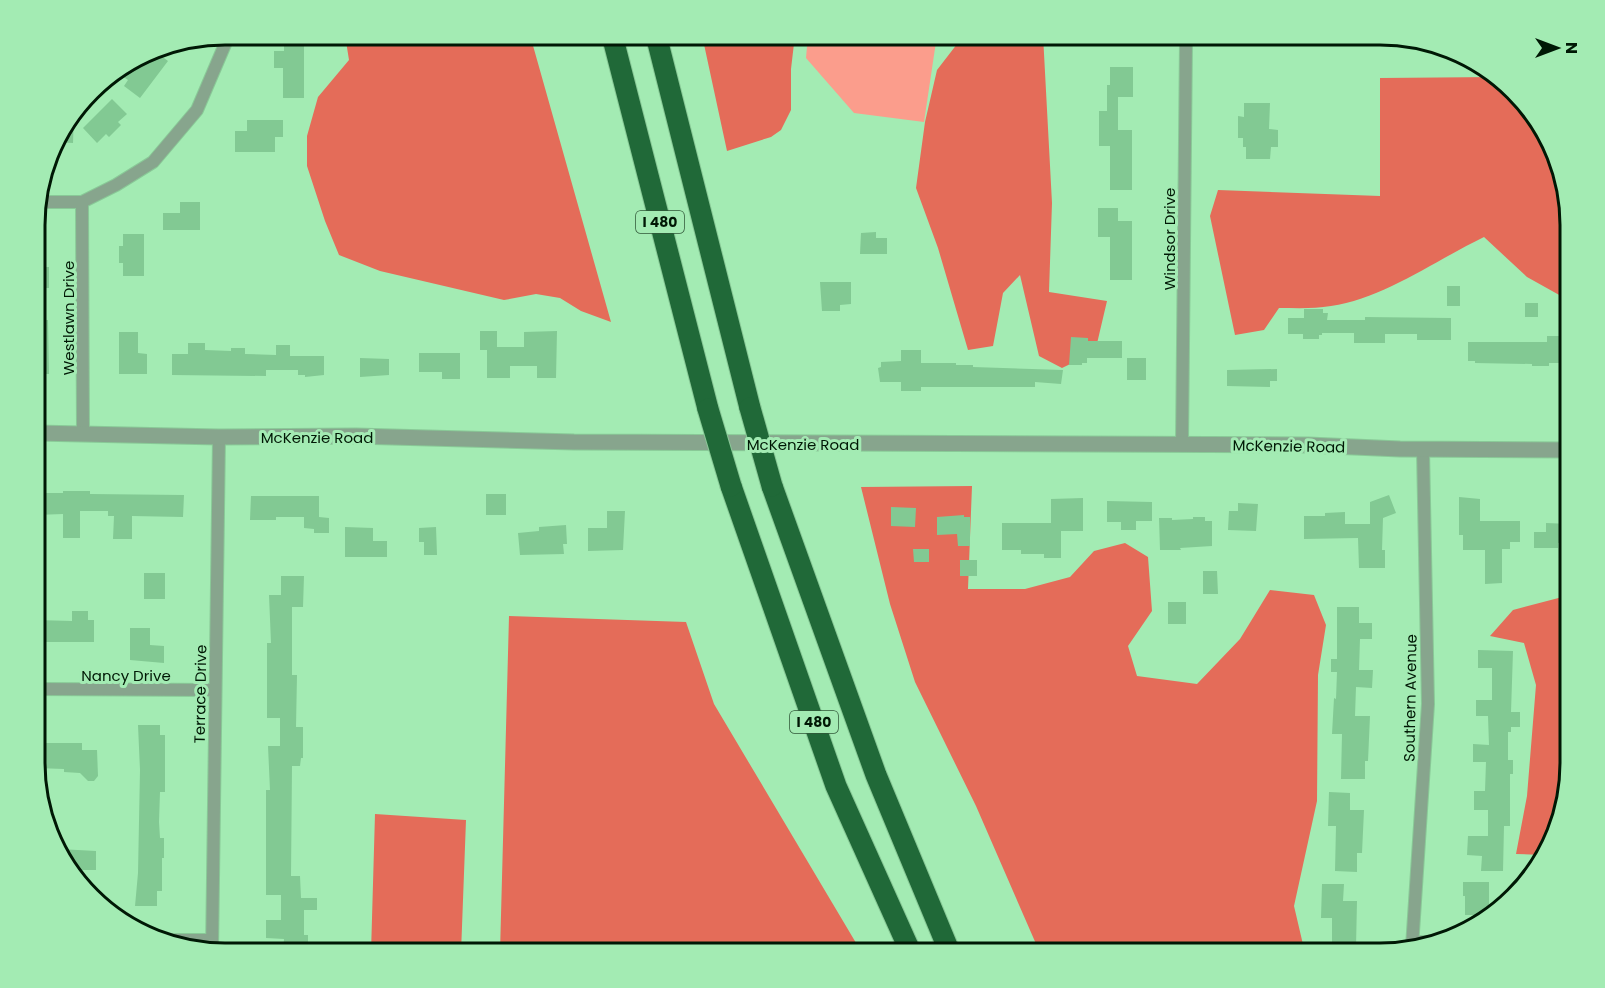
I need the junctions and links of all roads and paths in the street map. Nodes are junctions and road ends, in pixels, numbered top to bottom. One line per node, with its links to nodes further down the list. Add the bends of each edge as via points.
1 (224, 45): 6 (street, via 197,110 153,162)
2 (615, 45): 17 (highway, I 480, bridge, via 730,486 836,786)
3 (659, 45): 18 (highway, I 480, bridge, via 772,486 876,775)
4 (1186, 45): 10 (street, Windsor Drive)
5 (47, 202): 6 (street)
6 (82, 202): 8 (street, Westlawn Drive)
7 (45, 433): 8 (street, McKenzie Road)
8 (83, 434): 9 (street, McKenzie Road)
9 (219, 437): 10 (street, McKenzie Road); 14 (street, Terrace Drive)
10 (1182, 445): 11 (street, McKenzie Road)
11 (1422, 450): 12 (street, McKenzie Road); 15 (street, Southern Avenue, via 1428,704)
12 (1560, 450)
13 (45, 689): 14 (street, Nancy Drive)
14 (215, 690): 16 (street, Terrace Drive)
15 (1413, 939)
16 (212, 942)
17 (907, 943)
18 (946, 943)

